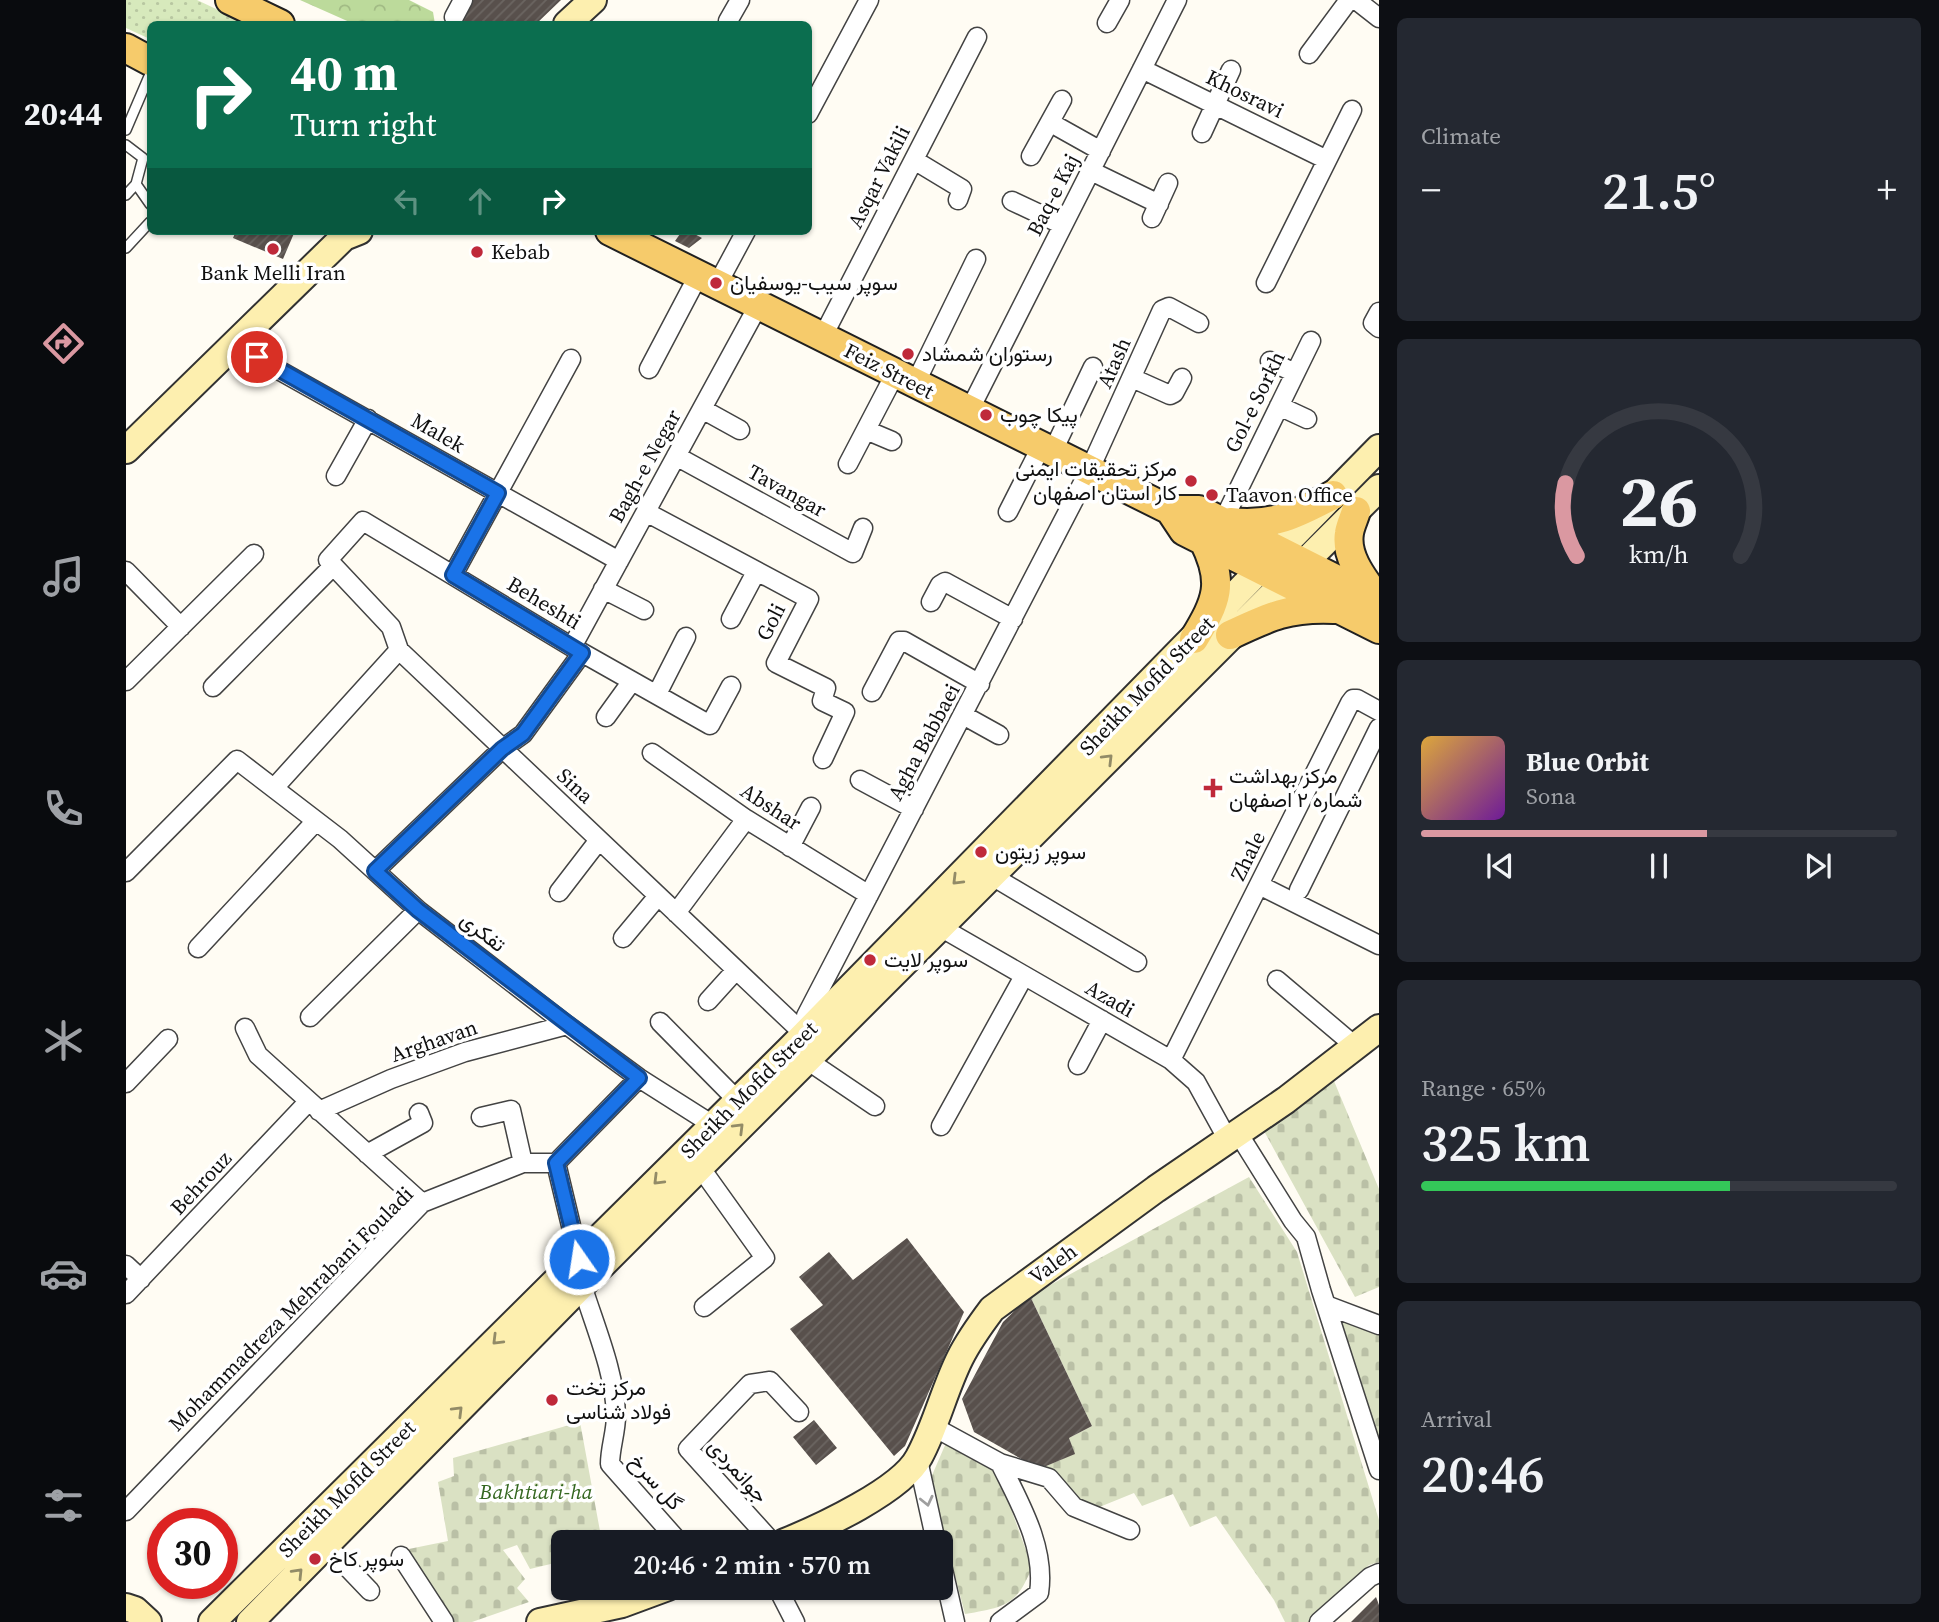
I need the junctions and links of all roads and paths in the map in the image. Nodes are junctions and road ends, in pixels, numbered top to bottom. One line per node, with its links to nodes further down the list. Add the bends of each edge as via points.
1 (230, 0): 12 (main road)
2 (463, 0): 10 (street)
3 (593, 0): 13 (main road)
4 (740, 0): 14 (street)
5 (869, 0): 25 (street)
6 (1120, 0): 15 (street)
7 (1177, 0): 20 (street, Baq-e Kaj)
8 (1349, 0): 18 (street)
9 (1356, 0): 11 (street)
10 (454, 17)
11 (1379, 18)
12 (274, 21)
13 (575, 21)
14 (729, 21)
15 (1107, 23)
16 (977, 37): 33 (street, Asqar Vakili)
17 (126, 48): 19 (main road)
18 (1309, 54)
19 (147, 59)
20 (1142, 69): 24 (street, Khosravi); 31 (street, Baq-e Kaj)
21 (1231, 70): 24 (street)
22 (147, 81): 28 (lane)
23 (1062, 100): 27 (street)
24 (1215, 105): 29 (street); 34 (street, Khosravi)
25 (812, 107)
26 (1352, 110): 34 (street)
27 (1051, 124): 31 (street); 32 (street)
28 (126, 130)
29 (1202, 133)
30 (126, 145): 37 (lane, via 143,158)
31 (1101, 151): 35 (street, Baq-e Kaj)
32 (1031, 156)
33 (914, 160): 40 (street, via 962,189); 55 (street, Asqar Vakili)
34 (1327, 160): 50 (street)
35 (1091, 171): 36 (street, via 1156,211); 43 (street, Baq-e Kaj)
36 (1168, 183)
37 (136, 184): 38 (lane); 39 (lane)
38 (126, 195)
39 (147, 200)
40 (958, 200)
41 (1012, 201): 43 (street)
42 (147, 225): 47 (lane)
43 (1063, 225): 68 (street, Baq-e Kaj)
44 (348, 235): 57 (main road)
45 (622, 235): 49 (main road, Feiz Street)
46 (743, 235): 49 (street)
47 (126, 248)
48 (976, 260): 65 (street)
49 (708, 280): 51 (main road, Feiz Street); 61 (street)
50 (1266, 283)
51 (758, 306): 55 (main road, Feiz Street); 67 (street, Bagh-e Negar)
52 (1379, 312): 54 (street, via 1373,323)
53 (1199, 323): 63 (street, Atash, via 1165,308)
54 (1379, 328)
55 (822, 338): 65 (main road, Feiz Street)
56 (1311, 341): 62 (street, Gol-e Sorkh)
57 (234, 345): 69 (street, Malek); 75 (main road)
58 (570, 359): 82 (street)
59 (1270, 361): 62 (street)
60 (1093, 367): 76 (street)
61 (649, 369)
62 (1295, 373): 66 (street, Gol-e Sorkh)
63 (1132, 378): 64 (street, via 1170,395); 79 (street, Atash)
64 (1182, 378)
65 (905, 379): 68 (main road, Feiz Street); 72 (street)
66 (1279, 406): 70 (street); 88 (street, Gol-e Sorkh)
67 (702, 409): 71 (street); 77 (street, Bagh-e Negar)
68 (969, 411): 76 (main road, Feiz Street)
69 (368, 419): 80 (street); 82 (street, Malek)
70 (1307, 419)
71 (740, 429)
72 (866, 430): 73 (street); 78 (street)
73 (892, 441)
74 (1379, 448): 83 (main road, Sheikh Mofid Street)
75 (126, 450)
76 (1047, 450): 79 (main road, Feiz Street); 86 (street)
77 (676, 456): 85 (street, Bagh-e Negar); 87 (street, Tavangar, via 853,553)
78 (848, 464)
79 (1089, 471): 88 (main road, Feiz Street, via 1170,510 1199,510); 103 (street, Agha Babbaei)
80 (335, 476)
81 (1379, 488): 84 (main road, Sheikh Mofid Street)
82 (498, 493): 91 (street, Malek); 96 (street)
83 (1334, 495): 88 (main road, via 1273,522); 90 (main road, Sheikh Mofid Street)
84 (1356, 511): 95 (main road, Sheikh Mofid Street); 98 (main road, via 1348,534 1350,550 1360,575)
85 (646, 512): 91 (street, Bagh-e Negar); 94 (street, Goli)
86 (1008, 512)
87 (863, 528)
88 (1213, 531): 90 (main road); 108 (main road, via 1211,555 1217,580 1211,610)
89 (254, 554): 104 (street)
90 (1269, 560): 95 (main road); 108 (main road, Sheikh Mofid Street)
91 (619, 561): 97 (street, Bagh-e Negar)
92 (330, 563): 96 (street, Beheshti, via 363,521); 109 (street, Sina, via 391,627); 115 (street)
93 (126, 571): 104 (street)
94 (756, 572): 102 (street); 125 (street, Goli, via 808,599 776,663 826,688 822,701 845,712)
95 (1294, 572): 98 (main road); 100 (main road); 106 (main road, Sheikh Mofid Street)
96 (453, 575): 110 (street, Beheshti)
97 (603, 589): 101 (street); 110 (street, Bagh-e Negar)
98 (1379, 601)
99 (931, 602): 103 (street, via 946,582)
100 (1343, 609): 105 (main road); 106 (main road, via 1287,611)
101 (644, 610)
102 (731, 619)
103 (1013, 619): 113 (street, Agha Babbaei)
104 (181, 627): 111 (street)
105 (1379, 629)
106 (1230, 635): 127 (main road, Sheikh Mofid Street, one-way to 106)
107 (686, 637): 117 (street)
108 (1194, 639): 127 (main road, Sheikh Mofid Street)
109 (399, 650): 123 (street, Sina); 128 (street)
110 (577, 650): 112 (street, Beheshti); 123 (street, Bagh-e Negar, via 523,734)
111 (126, 681)
112 (632, 681): 117 (street, Beheshti); 120 (street)
113 (980, 684): 116 (street, via 899,641); 119 (street, Agha Babbaei)
114 (731, 686): 117 (street, Beheshti, via 710,725)
115 (213, 687)
116 (872, 692)
117 (657, 694)
118 (1379, 711): 139 (street, Zhale, via 1357,699 1350,702)
119 (963, 715): 122 (street); 130 (street, Agha Babbaei)
120 (606, 717)
121 (1379, 728): 140 (street)
122 (999, 735)
123 (502, 749): 134 (street, Sina); 136 (street, Bagh-e Negar)
124 (652, 753): 132 (street, Abshar)
125 (823, 759)
126 (860, 780): 130 (street)
127 (1064, 787): 131 (main road, Sheikh Mofid Street)
128 (274, 788): 133 (street, تفکری); 137 (street, تفکری, via 237,760)
129 (811, 807): 135 (street)
130 (914, 809): 142 (street, Agha Babbaei)
131 (1035, 818): 138 (main road, Sheikh Mofid Street); 161 (main road, Sheikh Mofid Street, one-way to 161)
132 (746, 819): 135 (street, Abshar); 145 (street)
133 (316, 821): 136 (street, تفکری); 149 (street)
134 (599, 840): 141 (street); 143 (street, Sina)
135 (790, 847): 142 (street, Abshar)
136 (375, 871): 144 (street, تفکری)
137 (126, 872)
138 (992, 876): 146 (main road, Sheikh Mofid Street); 150 (street)
139 (1259, 885): 148 (street); 165 (street, Zhale)
140 (1299, 890)
141 (559, 892)
142 (869, 895): 161 (street, Agha Babbaei, via 806,1016)
143 (658, 896): 145 (street, Sina); 147 (street)
144 (418, 910): 155 (street); 158 (street, تفکری)
145 (676, 913): 151 (street, Sina)
146 (940, 927): 152 (street, Azadi); 164 (main road, Sheikh Mofid Street)
147 (623, 938)
148 (1379, 945)
149 (198, 948)
150 (1137, 962)
151 (736, 970): 154 (street); 161 (street, Sina)
152 (1024, 976): 156 (street, Azadi); 175 (street)
153 (1277, 980): 163 (street)
154 (708, 1001)
155 (310, 1017)
156 (1102, 1020): 165 (street, Azadi); 166 (street)
157 (660, 1022): 169 (street)
158 (568, 1025): 167 (street, تفکری); 171 (street, Arghavan, via 465,1052)
159 (245, 1028): 171 (street, via 258,1055)
160 (1379, 1028): 163 (main road, Valeh)
161 (804, 1034): 169 (main road, Sheikh Mofid Street)
162 (168, 1039): 168 (street)
163 (1355, 1046): 176 (main road, Valeh)
164 (807, 1060): 170 (street); 180 (main road, Sheikh Mofid Street, one-way to 164)
165 (1171, 1060): 176 (street, Azadi, via 1196,1082)
166 (1078, 1065)
167 (639, 1078): 174 (street, تفکری); 179 (street)
168 (126, 1083)
169 (738, 1101): 174 (main road, Sheikh Mofid Street)
170 (875, 1106)
171 (314, 1107): 177 (street); 184 (street, Behrouz)
172 (419, 1113): 177 (street, via 424,1123)
173 (481, 1117): 178 (street, via 510,1110)
174 (713, 1125): 182 (main road, Sheikh Mofid Street, one-way to 182)
175 (941, 1126)
176 (1233, 1136): 187 (street, Azadi, via 1307,1237); 191 (main road, Valeh, via 992,1310 959,1360)
177 (367, 1154): 181 (street)
178 (523, 1163): 179 (street, Mohammadreza Mehrabani Fouladi); 181 (street, Mohammadreza Mehrabani Fouladi)
179 (556, 1163): 182 (street)
180 (700, 1167): 185 (main road, Sheikh Mofid Street); 188 (street, via 765,1258)
181 (422, 1203): 197 (street, Mohammadreza Mehrabani Fouladi)
182 (579, 1259): 195 (main road, Sheikh Mofid Street, one-way to 195)
183 (126, 1265): 184 (street)
184 (141, 1279): 186 (street, Behrouz)
185 (582, 1285): 195 (main road, Sheikh Mofid Street, one-way to 185); 198 (street, گل سرخ, via 614,1387 616,1419 610,1464)
186 (126, 1294)
187 (1325, 1305): 189 (street); 194 (street, Azadi)
188 (704, 1307)
189 (1379, 1325)
190 (799, 1412): 199 (street, جوانمردی, via 770,1381 750,1384 688,1449)
191 (932, 1426): 192 (main road, Valeh); 193 (street)
192 (918, 1460): 200 (main road, Valeh, via 888,1489); 201 (street, one-way to 201)
193 (1000, 1463): 202 (street, via 1049,1478 1074,1507); 218 (street, via 1033,1535 1042,1574 1039,1592)
194 (1379, 1470)
195 (381, 1472): 196 (main road, Sheikh Mofid Street)
196 (352, 1501): 203 (main road, Sheikh Mofid Street); 213 (main road, Sheikh Mofid Street)
197 (126, 1511)
198 (669, 1530)
199 (761, 1530)
200 (814, 1530)
201 (933, 1530)
202 (1130, 1530)
203 (326, 1545): 206 (street); 214 (main road, Sheikh Mofid Street, one-way to 203)
204 (401, 1556): 215 (street)
205 (1375, 1575): 219 (street)
206 (370, 1591)
207 (633, 1600): 211 (main road)
208 (783, 1600): 216 (street)
209 (950, 1600): 217 (street)
210 (126, 1607): 212 (main road)
211 (558, 1620)
212 (148, 1622)
213 (212, 1622)
214 (250, 1622)
215 (444, 1622)
216 (794, 1622)
217 (955, 1622)
218 (1000, 1622)
219 (1319, 1622)

